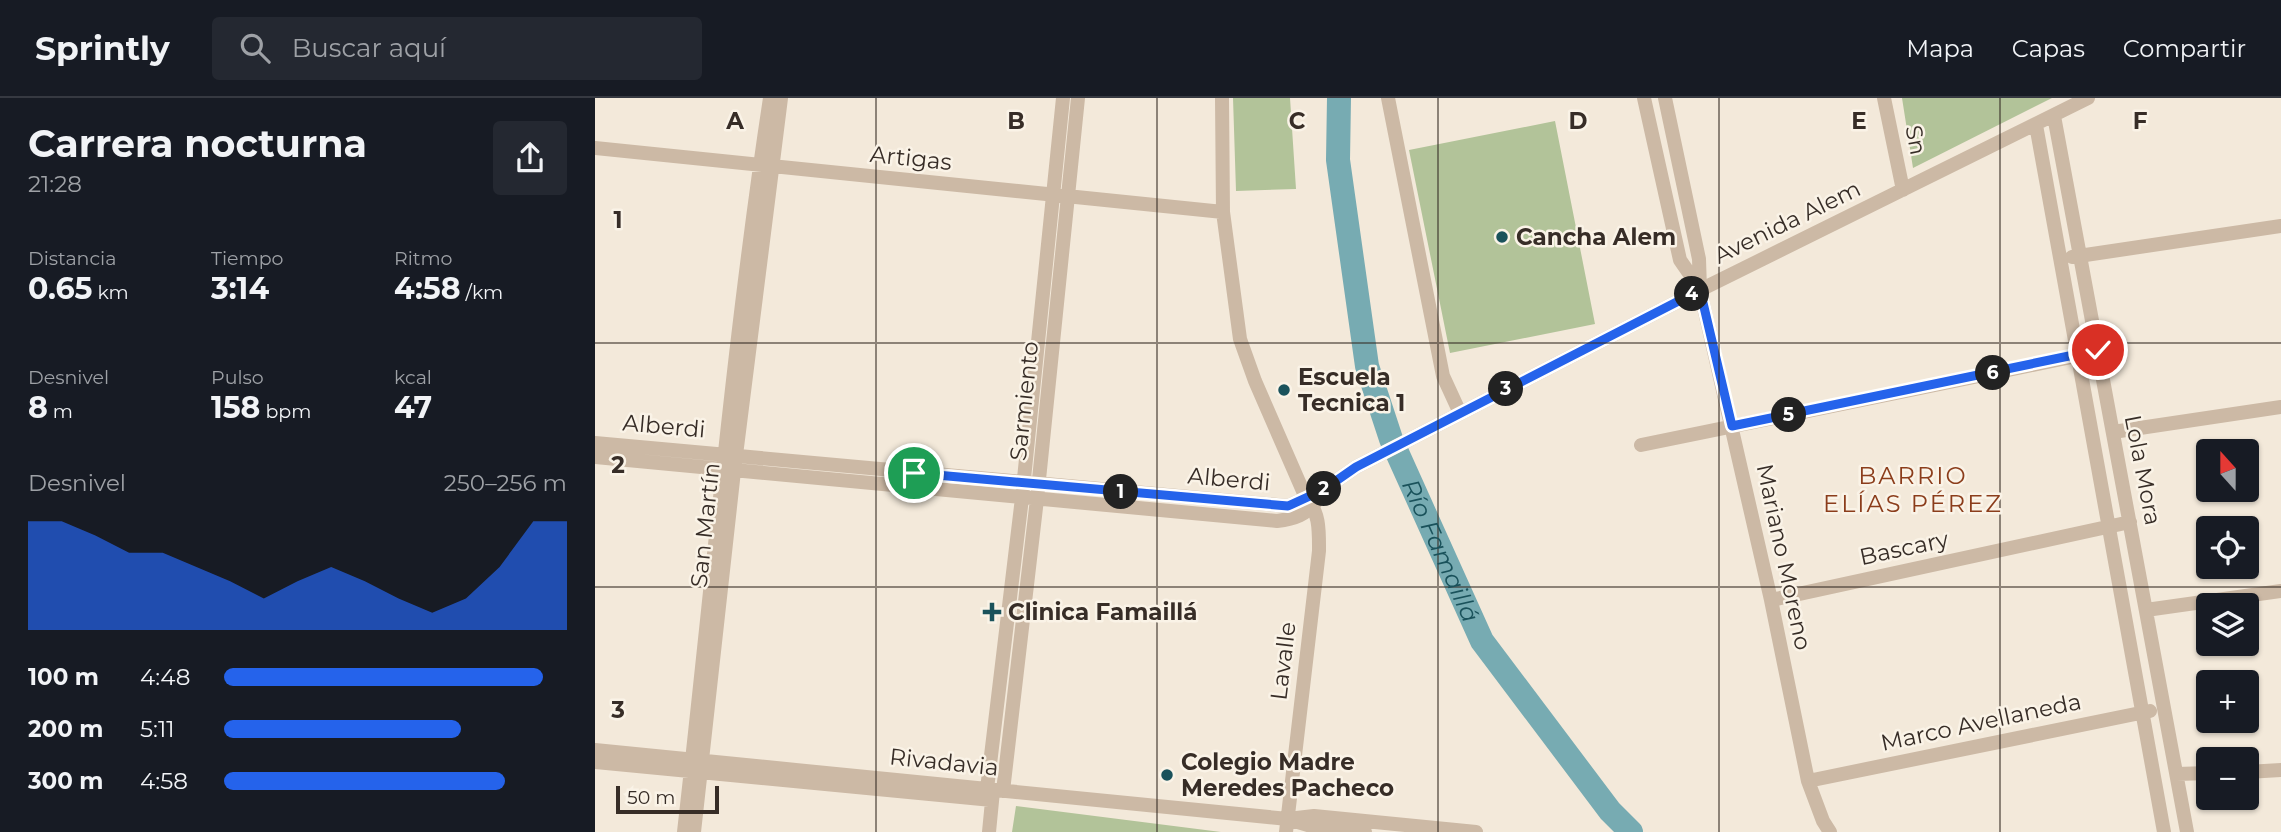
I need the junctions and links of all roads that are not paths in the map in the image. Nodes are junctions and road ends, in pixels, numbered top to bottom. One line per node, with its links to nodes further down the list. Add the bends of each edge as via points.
1 (770, 98): 14 (street, San Martín)
2 (781, 98): 14 (street, San Martín)
3 (1063, 98): 16 (street, Sarmiento)
4 (1078, 98): 16 (street, Sarmiento)
5 (1222, 98): 17 (street, Lavalle)
6 (1388, 98): 25 (street)
7 (1644, 98): 21 (street, Mariano Moreno, via 1680,260)
8 (1665, 98): 21 (street, Mariano Moreno, via 1699,259)
9 (1884, 98): 15 (street, Sn)
10 (2088, 98): 11 (street, Avenida Alem)
11 (2054, 116): 12 (street, Avenida Alem); 19 (street, Lola Mora)
12 (2036, 125): 15 (street, Avenida Alem); 20 (street, Lola Mora)
13 (595, 148): 14 (street, Artigas)
14 (766, 165): 16 (street, Artigas); 30 (street, San Martín)
15 (1903, 190): 21 (street, Avenida Alem)
16 (1060, 197): 17 (street, Artigas); 34 (street, Sarmiento)
17 (1223, 212): 35 (street, Lavalle, via 1240,339)
18 (2281, 226): 19 (street)
19 (2080, 256): 20 (street); 22 (street, Lola Mora)
20 (2060, 258): 23 (street, Lola Mora)
21 (1700, 290): 25 (street, Avenida Alem); 26 (street, Mariano Moreno)
22 (2098, 350): 23 (street); 27 (street, Lola Mora)
23 (2078, 356): 26 (street); 37 (street, Lola Mora)
24 (2281, 407): 27 (street)
25 (1455, 416): 33 (street, Avenida Alem, via 1356,467)
26 (1732, 426): 29 (street); 39 (street, Mariano Moreno)
27 (2113, 432): 36 (street, Lola Mora)
28 (595, 443): 30 (street, Alberdi)
29 (1641, 445)
30 (731, 456): 32 (street, San Martín); 34 (street, Alberdi)
31 (595, 457): 32 (street, Alberdi)
32 (729, 471): 34 (street, Alberdi); 45 (street, San Martín)
33 (1323, 490): 35 (street, Alberdi)
34 (1030, 491): 35 (street, Alberdi, via 1273,506); 51 (street, Sarmiento)
35 (1310, 501): 52 (street, Lavalle, via 1317,517 1319,551)
36 (2130, 522): 37 (street, Bascary); 40 (street, Lola Mora)
37 (2109, 527): 39 (street, Bascary); 42 (street, Lola Mora)
38 (2281, 592): 40 (street)
39 (1770, 600): 50 (street, Mariano Moreno)
40 (2146, 610): 41 (street, Lola Mora)
41 (2164, 707): 42 (street, Marco Avellaneda); 49 (street, Lola Mora)
42 (2142, 712): 50 (street, Marco Avellaneda); 59 (street, Lola Mora)
43 (595, 750): 45 (street, Rivadavia)
44 (595, 762): 45 (street, Rivadavia)
45 (696, 766): 51 (street, Rivadavia); 53 (street, San Martín); 54 (street, San Martín)
46 (2281, 770): 47 (street)
47 (2259, 771)
48 (2196, 773): 49 (street)
49 (2177, 774): 60 (street, Lola Mora)
50 (1808, 782): 58 (street, Mariano Moreno)
51 (994, 792): 52 (street, Rivadavia); 55 (street, Sarmiento)
52 (1287, 826): 56 (street, Rivadavia); 57 (street, Rivadavia, via 1314,816)
53 (684, 832)
54 (694, 832)
55 (989, 832)
56 (1365, 832)
57 (1476, 832)
58 (1830, 832)
59 (2164, 832)
60 (2187, 832)

